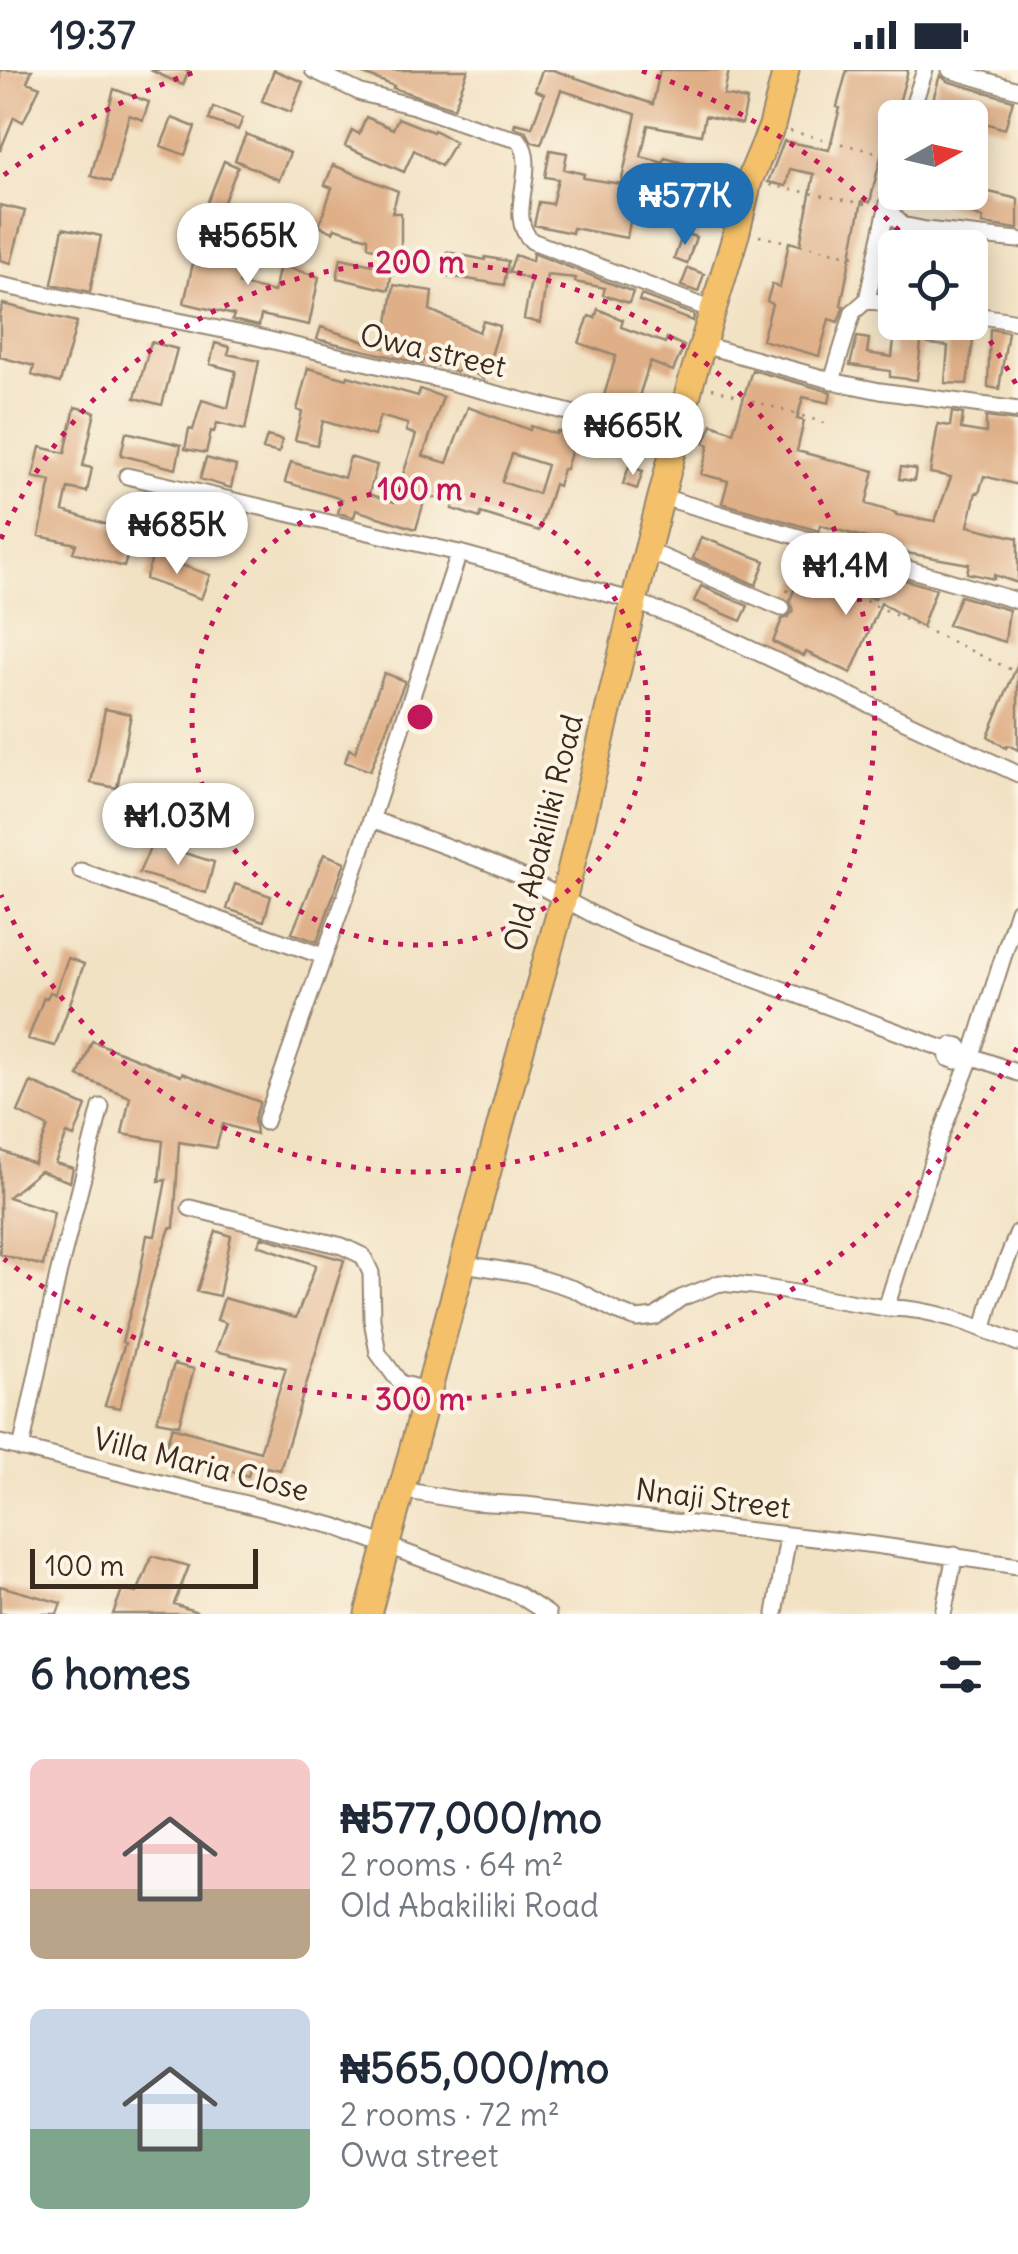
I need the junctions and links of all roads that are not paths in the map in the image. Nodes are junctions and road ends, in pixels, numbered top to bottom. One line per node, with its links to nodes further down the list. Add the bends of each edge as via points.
1 (313, 70): 13 (street, via 361,93 519,140 526,152 523,231 532,241)
2 (786, 70): 13 (main road, Old Abakiliki Road)
3 (925, 70): 6 (street)
4 (950, 70): 5 (street)
5 (1018, 90)
6 (915, 100)
7 (886, 210): 11 (street)
8 (888, 210): 9 (street, via 914,228)
9 (1018, 240)
10 (0, 285): 19 (street, Owa street, via 248,335)
11 (868, 300): 12 (street); 17 (street, via 853,312)
12 (878, 302)
13 (712, 310): 16 (main road, Old Abakiliki Road)
14 (988, 317): 15 (street)
15 (1018, 322)
16 (703, 345): 17 (street); 19 (main road, Old Abakiliki Road)
17 (832, 380): 18 (street)
18 (1018, 410)
19 (676, 440): 21 (main road, Old Abakiliki Road)
20 (127, 476): 23 (street)
21 (662, 497): 22 (main road, Old Abakiliki Road); 25 (street)
22 (648, 551): 24 (main road, Old Abakiliki Road); 26 (street)
23 (459, 553): 24 (street); 28 (street)
24 (634, 601): 27 (street); 30 (main road, Old Abakiliki Road)
25 (1018, 601)
26 (782, 608)
27 (1018, 774)
28 (372, 819): 30 (street); 32 (street)
29 (81, 872): 32 (street)
30 (564, 897): 33 (street, via 632,934); 39 (main road, Old Abakiliki Road)
31 (1018, 910): 33 (street)
32 (323, 956): 36 (street)
33 (960, 1053): 34 (street); 40 (street)
34 (1018, 1073)
35 (102, 1107): 45 (street)
36 (264, 1122)
37 (190, 1208): 43 (street, via 363,1256 371,1272 378,1353 400,1383)
38 (1018, 1232): 41 (street)
39 (464, 1264): 40 (street, via 574,1289 637,1318 655,1317 680,1298 720,1283); 43 (main road, Old Abakiliki Road)
40 (886, 1308): 41 (street)
41 (984, 1328): 42 (street)
42 (1018, 1342)
43 (429, 1391): 46 (main road, Old Abakiliki Road)
44 (0, 1443): 45 (street, Villa Maria Close)
45 (21, 1449): 48 (street, Villa Maria Close, via 334,1526)
46 (402, 1490): 47 (street, Nnaji Street); 48 (main road, Old Abakiliki Road)
47 (788, 1536): 49 (street, Nnaji Street); 53 (street)
48 (387, 1546): 51 (main road, Old Abakiliki Road); 52 (street, Villa Maria Close, via 517,1594)
49 (954, 1555): 50 (street, Nnaji Street); 54 (street)
50 (1018, 1566)
51 (368, 1614)
52 (548, 1614)
53 (775, 1614)
54 (943, 1614)

